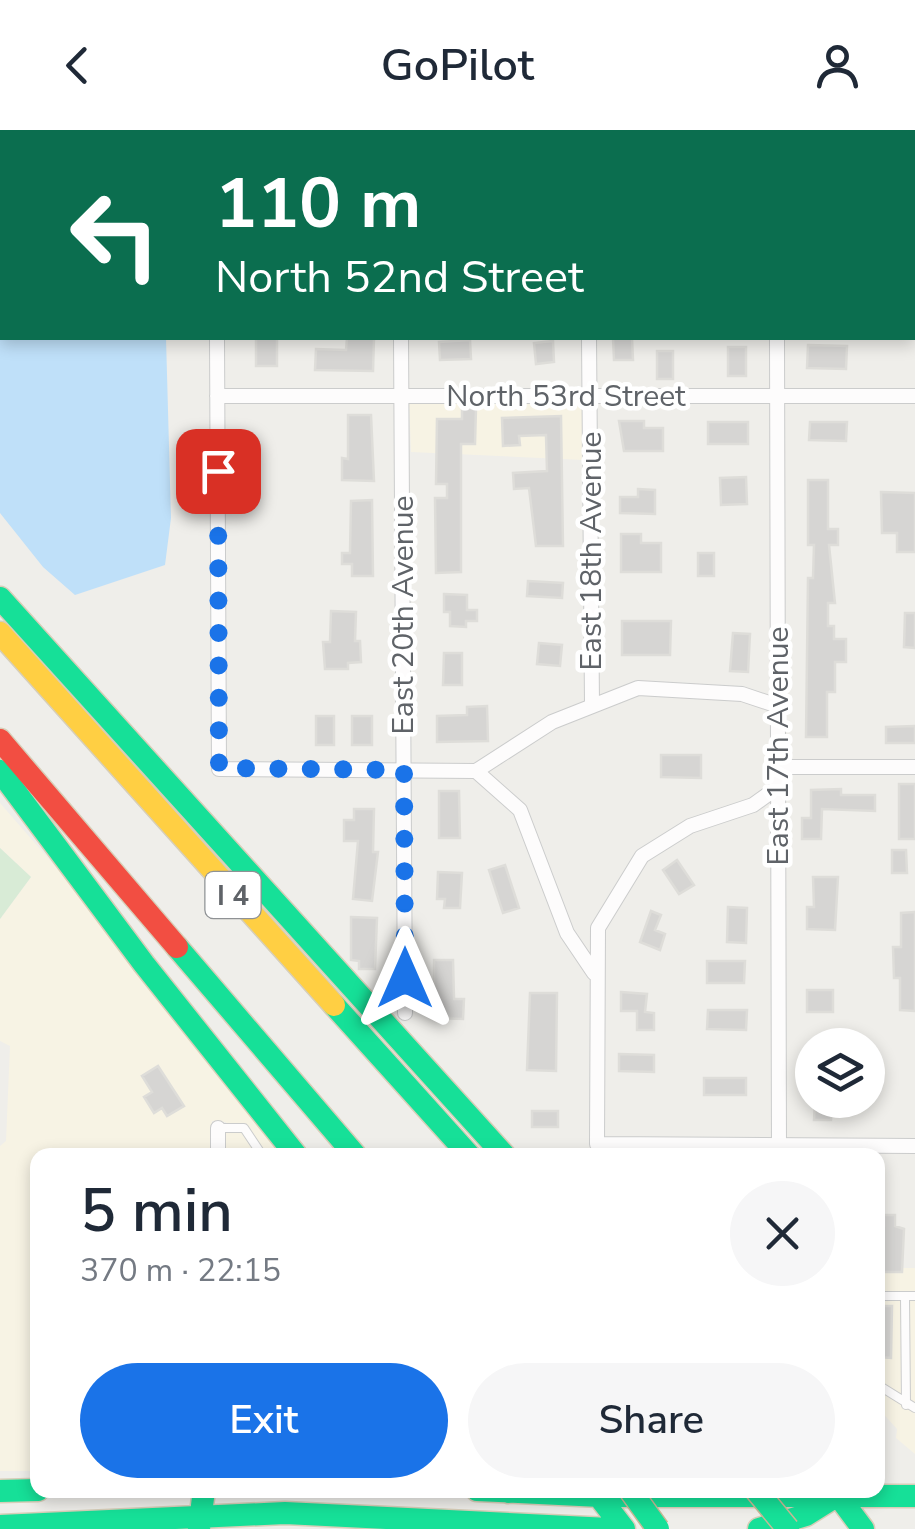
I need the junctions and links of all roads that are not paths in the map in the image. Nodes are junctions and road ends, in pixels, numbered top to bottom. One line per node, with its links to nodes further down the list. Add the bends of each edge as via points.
1 (217, 340): 5 (street)
2 (401, 340): 6 (street, East 20th Avenue)
3 (589, 340): 7 (street, East 18th Avenue)
4 (777, 340): 8 (street, East 17th Avenue)
5 (217, 396): 6 (street, North 53rd Street); 17 (street, via 219,768)
6 (402, 396): 7 (street, North 53rd Street); 17 (street, East 20th Avenue)
7 (590, 396): 8 (street, North 53rd Street); 12 (street, East 18th Avenue)
8 (777, 396): 9 (street, North 53rd Street); 13 (street, East 17th Avenue)
9 (915, 396)
10 (0, 598): 32 (main road)
11 (0, 633): 31 (main road, I 4)
12 (592, 704): 13 (street, via 638,688 690,688); 19 (street)
13 (778, 706): 16 (street, East 17th Avenue)
14 (0, 740): 30 (main road, I 4)
15 (915, 767): 16 (street)
16 (778, 768): 20 (street, East 17th Avenue)
17 (404, 770): 19 (street); 24 (street, East 20th Avenue)
18 (0, 771): 29 (main road)
19 (476, 771): 22 (street, via 520,810)
20 (778, 787): 21 (street, via 754,805 690,826 642,856); 34 (street, East 17th Avenue)
21 (598, 928): 22 (street); 23 (street)
22 (568, 933): 23 (street)
23 (594, 974): 33 (street, via 597,1144)
24 (405, 1013)
25 (218, 1128): 27 (street); 28 (lane, via 244,1128)
26 (915, 1146): 35 (street)
27 (218, 1148)
28 (257, 1148)
29 (290, 1148)
30 (349, 1148)
31 (462, 1148)
32 (498, 1148)
33 (718, 1148)
34 (779, 1148)
35 (847, 1148)
36 (910, 1296): 38 (lane)
37 (885, 1390): 38 (lane)
38 (910, 1406)
39 (30, 1490): 40 (main road)
40 (0, 1491)
41 (885, 1495): 42 (main road)
42 (915, 1496)
43 (601, 1498): 54 (main road)
44 (636, 1498): 55 (main road, bridge)
45 (763, 1498): 57 (main road, bridge)
46 (829, 1498): 56 (main road, via 806,1515)
47 (840, 1498): 58 (main road)
48 (270, 1521): 49 (main road); 50 (main road)
49 (200, 1522): 51 (main road)
50 (316, 1522): 53 (main road)
51 (113, 1525): 52 (main road)
52 (0, 1526)
53 (608, 1529)
54 (624, 1529)
55 (658, 1529)
56 (758, 1529)
57 (788, 1529)
58 (863, 1529)

